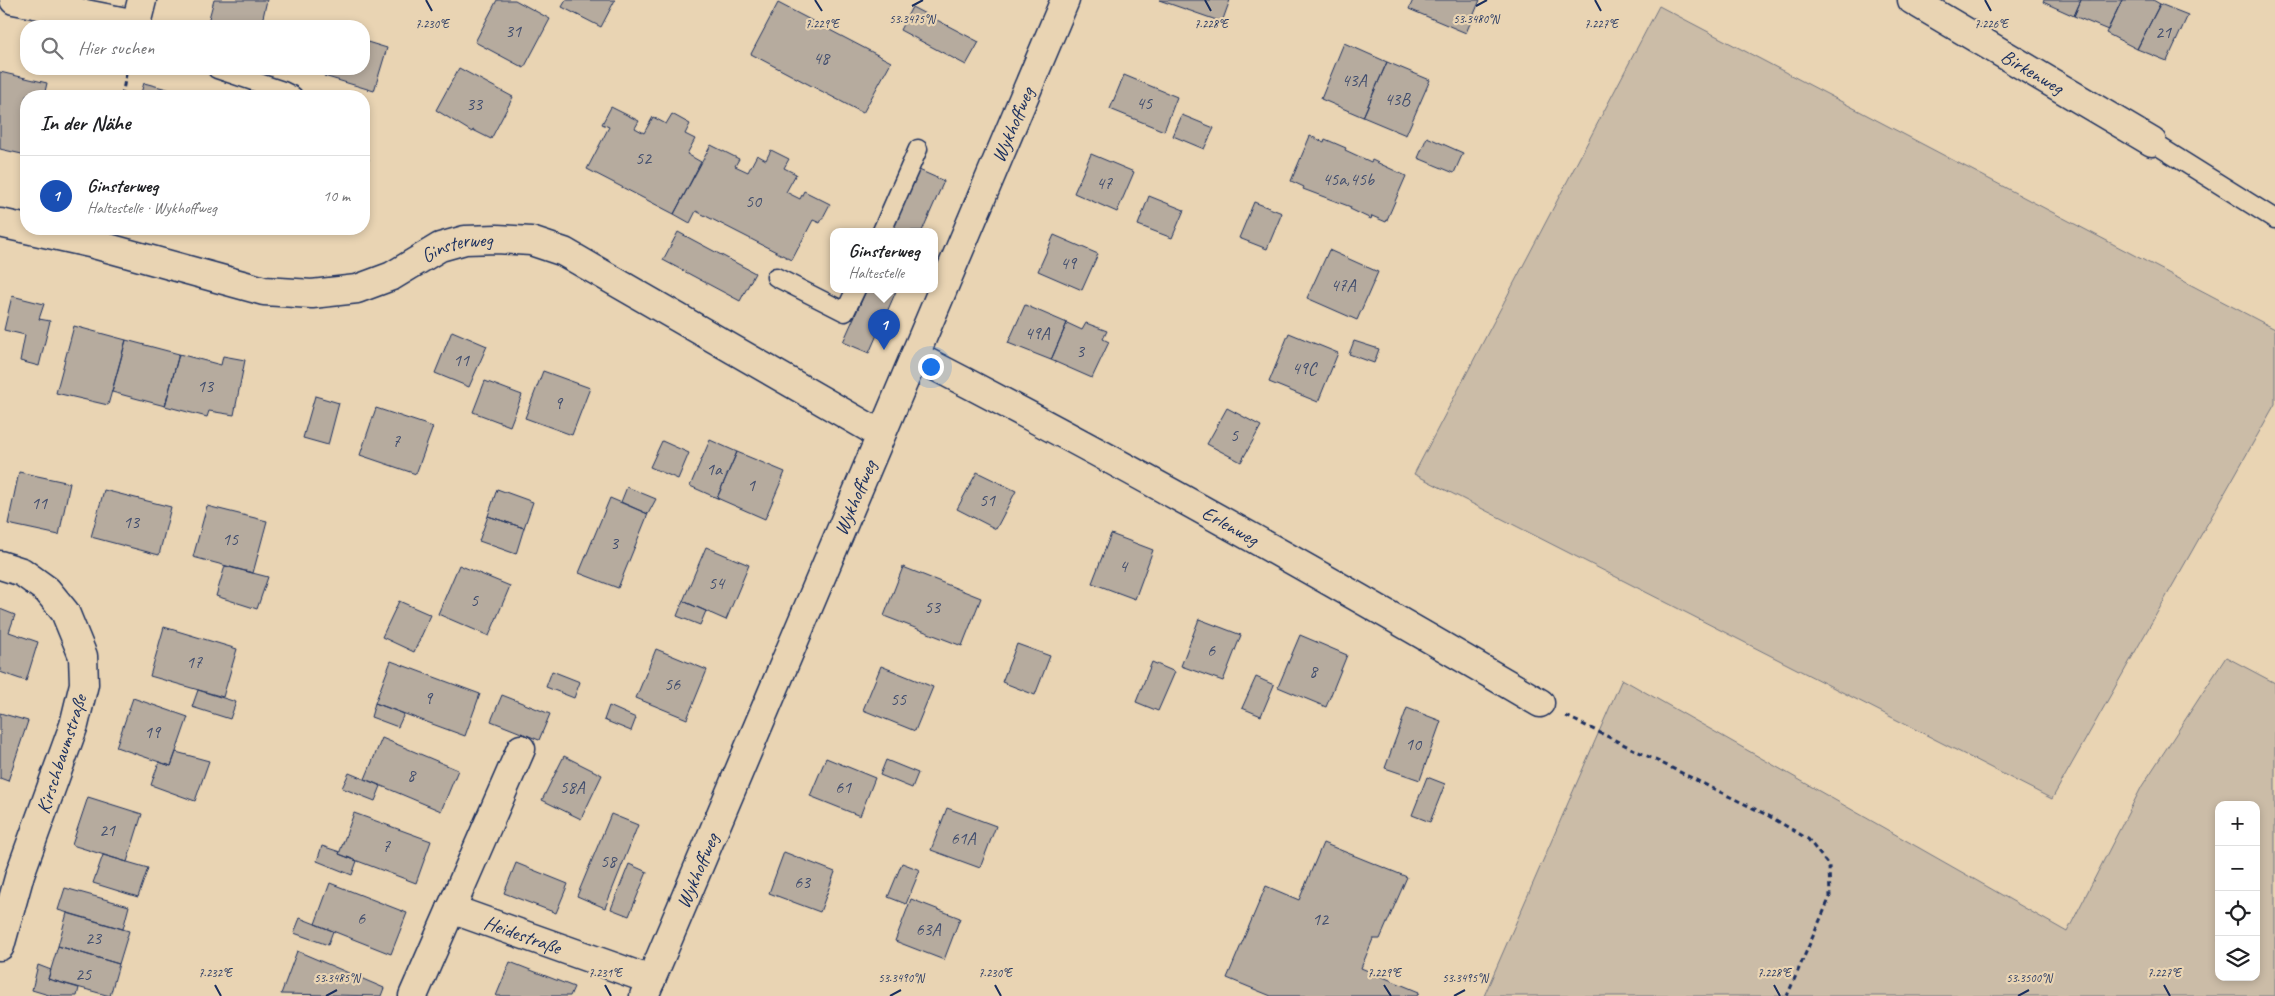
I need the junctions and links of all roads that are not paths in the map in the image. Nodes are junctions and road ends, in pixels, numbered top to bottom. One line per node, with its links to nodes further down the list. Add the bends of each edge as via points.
1 (14, 0): 4 (street)
2 (1065, 0): 16 (street, Wykhoffweg)
3 (1912, 0): 7 (street, Birkenweg)
4 (139, 17)
5 (234, 75): 6 (lane)
6 (280, 90)
7 (2152, 142): 9 (lane)
8 (918, 149): 12 (lane)
9 (2275, 219)
10 (0, 223): 11 (street, Ginsterweg)
11 (20, 227)
12 (883, 228)
13 (54, 235): 17 (street, Ginsterweg, via 264,291 312,294 357,289 392,276 440,247 465,240 531,241 564,252)
14 (776, 277): 15 (lane, via 845,312)
15 (854, 293)
16 (914, 356): 17 (street, Wykhoffweg); 19 (street, Erlenweg, via 1060,430 1266,544)
17 (880, 434): 23 (street, Wykhoffweg)
18 (0, 565): 22 (street, Kirschbaumstraße, via 22,572 47,590 65,612 82,656 84,684 74,725 20,874)
19 (1540, 703)
20 (521, 749): 21 (street)
21 (451, 908): 23 (street, Heidestraße); 24 (street)
22 (0, 946)
23 (648, 988)
24 (412, 996)

